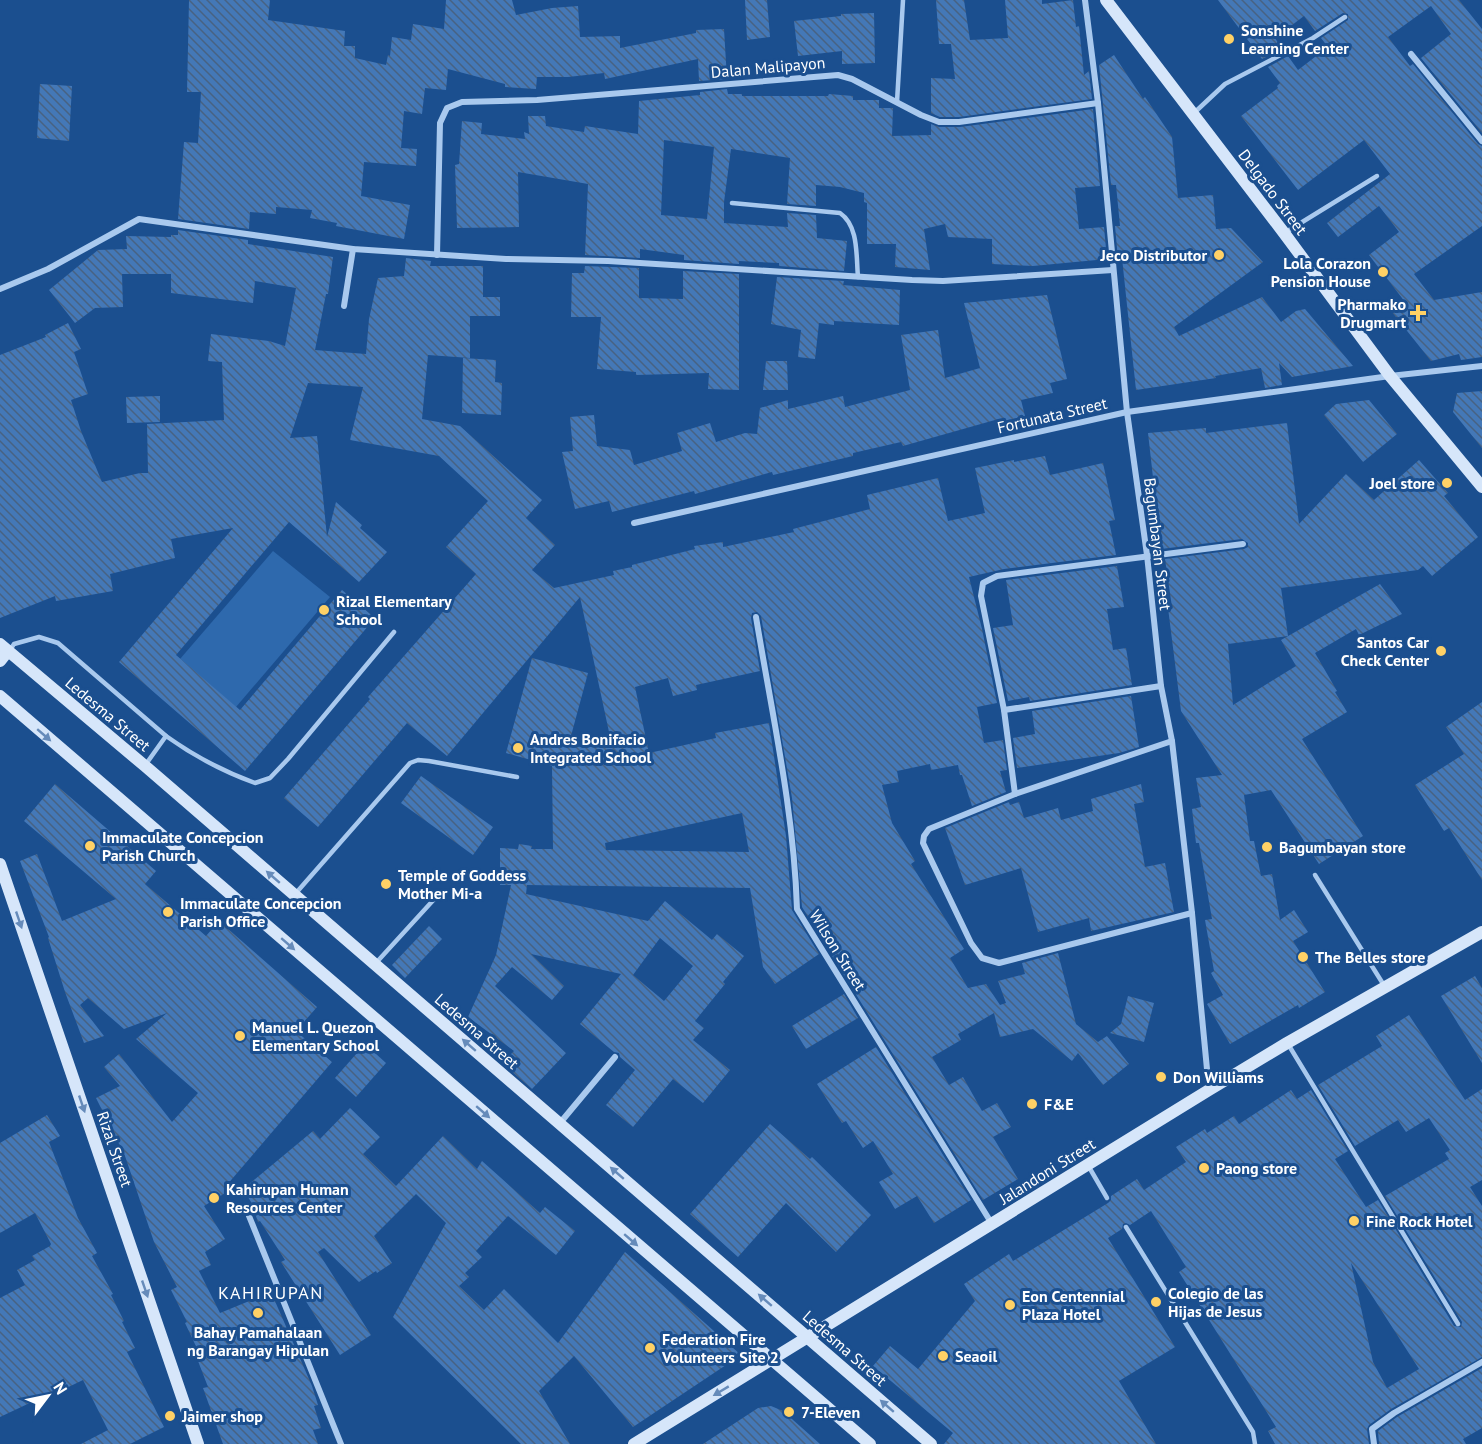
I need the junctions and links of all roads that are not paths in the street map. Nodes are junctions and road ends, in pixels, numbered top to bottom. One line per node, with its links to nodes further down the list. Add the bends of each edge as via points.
1 (903, 0): 6 (lane)
2 (1084, 0): 7 (street, Bagumbayan Street)
3 (1106, 0): 8 (main road, Delgado Street)
4 (1345, 17): 8 (lane, via 1225,84)
5 (1411, 54): 9 (street)
6 (897, 102): 7 (street, Dalan Malipayon, via 939,122); 14 (street, Dalan Malipayon, via 838,75 537,100 462,102 447,108 440,123)
7 (1098, 103): 15 (street, Bagumbayan Street)
8 (1192, 114): 12 (main road, Delgado Street)
9 (1482, 141)
10 (1377, 176): 12 (lane)
11 (732, 203): 16 (lane, via 840,213 854,233)
12 (1284, 233): 20 (main road, Delgado Street)
13 (353, 249): 14 (street); 17 (street, via 139,219 48,269); 18 (street)
14 (437, 255): 16 (street)
15 (1113, 270): 16 (street, via 943,281); 21 (street, Bagumbayan Street)
16 (858, 277)
17 (0, 289)
18 (344, 306)
19 (1482, 366): 20 (street, Fortunata Street)
20 (1390, 376): 21 (street, Fortunata Street); 22 (main road, Delgado Street)
21 (1127, 412): 23 (street, Fortunata Street); 25 (street, Bagumbayan Street)
22 (1482, 487)
23 (634, 523)
24 (1243, 544): 25 (street)
25 (1147, 555): 29 (street, Bagumbayan Street); 31 (street, via 997,576 983,583 981,596)
26 (756, 617): 52 (street, Wilson Street, via 790,819 797,909)
27 (394, 632): 32 (lane, via 270,778 255,783 224,771)
28 (3, 652): 32 (lane, via 14,644 39,637 58,643); 34 (main road, Ledesma Street)
29 (1161, 686): 31 (street); 33 (street, Bagumbayan Street)
30 (0, 696): 56 (main road, one-way to 56)
31 (1004, 710): 36 (street)
32 (166, 736): 34 (lane)
33 (1172, 741): 36 (street); 41 (street, Bagumbayan Street)
34 (145, 766): 39 (main road, Ledesma Street, one-way to 34)
35 (517, 777): 39 (lane, via 429,761 410,763)
36 (1015, 794): 41 (street, via 929,829 924,836 923,843 982,958 999,963)
37 (0, 864): 58 (main road, Rizal Street, one-way to 58)
38 (1315, 875): 44 (lane)
39 (294, 895): 43 (main road, Ledesma Street)
40 (438, 895): 43 (lane)
41 (1192, 913): 47 (street, Bagumbayan Street)
42 (1482, 932): 44 (main road, Jalandoni Street)
43 (375, 964): 48 (main road, Ledesma Street, one-way to 43)
44 (1385, 987): 45 (main road, Jalandoni Street)
45 (1287, 1043): 47 (main road, Jalandoni Street); 54 (lane)
46 (615, 1057): 48 (street)
47 (1209, 1090): 49 (main road, Jalandoni Street)
48 (560, 1124): 55 (main road, Ledesma Street, one-way to 48)
49 (1088, 1165): 50 (lane); 52 (main road, Jalandoni Street)
50 (1107, 1198)
51 (249, 1216): 59 (street)
52 (992, 1225): 55 (main road, Jalandoni Street)
53 (1126, 1227): 63 (lane, via 1253,1432)
54 (1458, 1324)
55 (809, 1338): 56 (main road, Jalandoni Street); 62 (main road, Ledesma Street, one-way to 55)
56 (771, 1360): 60 (main road, Jalandoni Street, one-way to 60); 61 (main road)
57 (1482, 1362): 64 (street, via 1394,1413 1372,1430)
58 (198, 1444)
59 (341, 1444)
60 (634, 1444)
61 (870, 1444)
62 (931, 1444)
63 (1255, 1444)
64 (1374, 1444)

